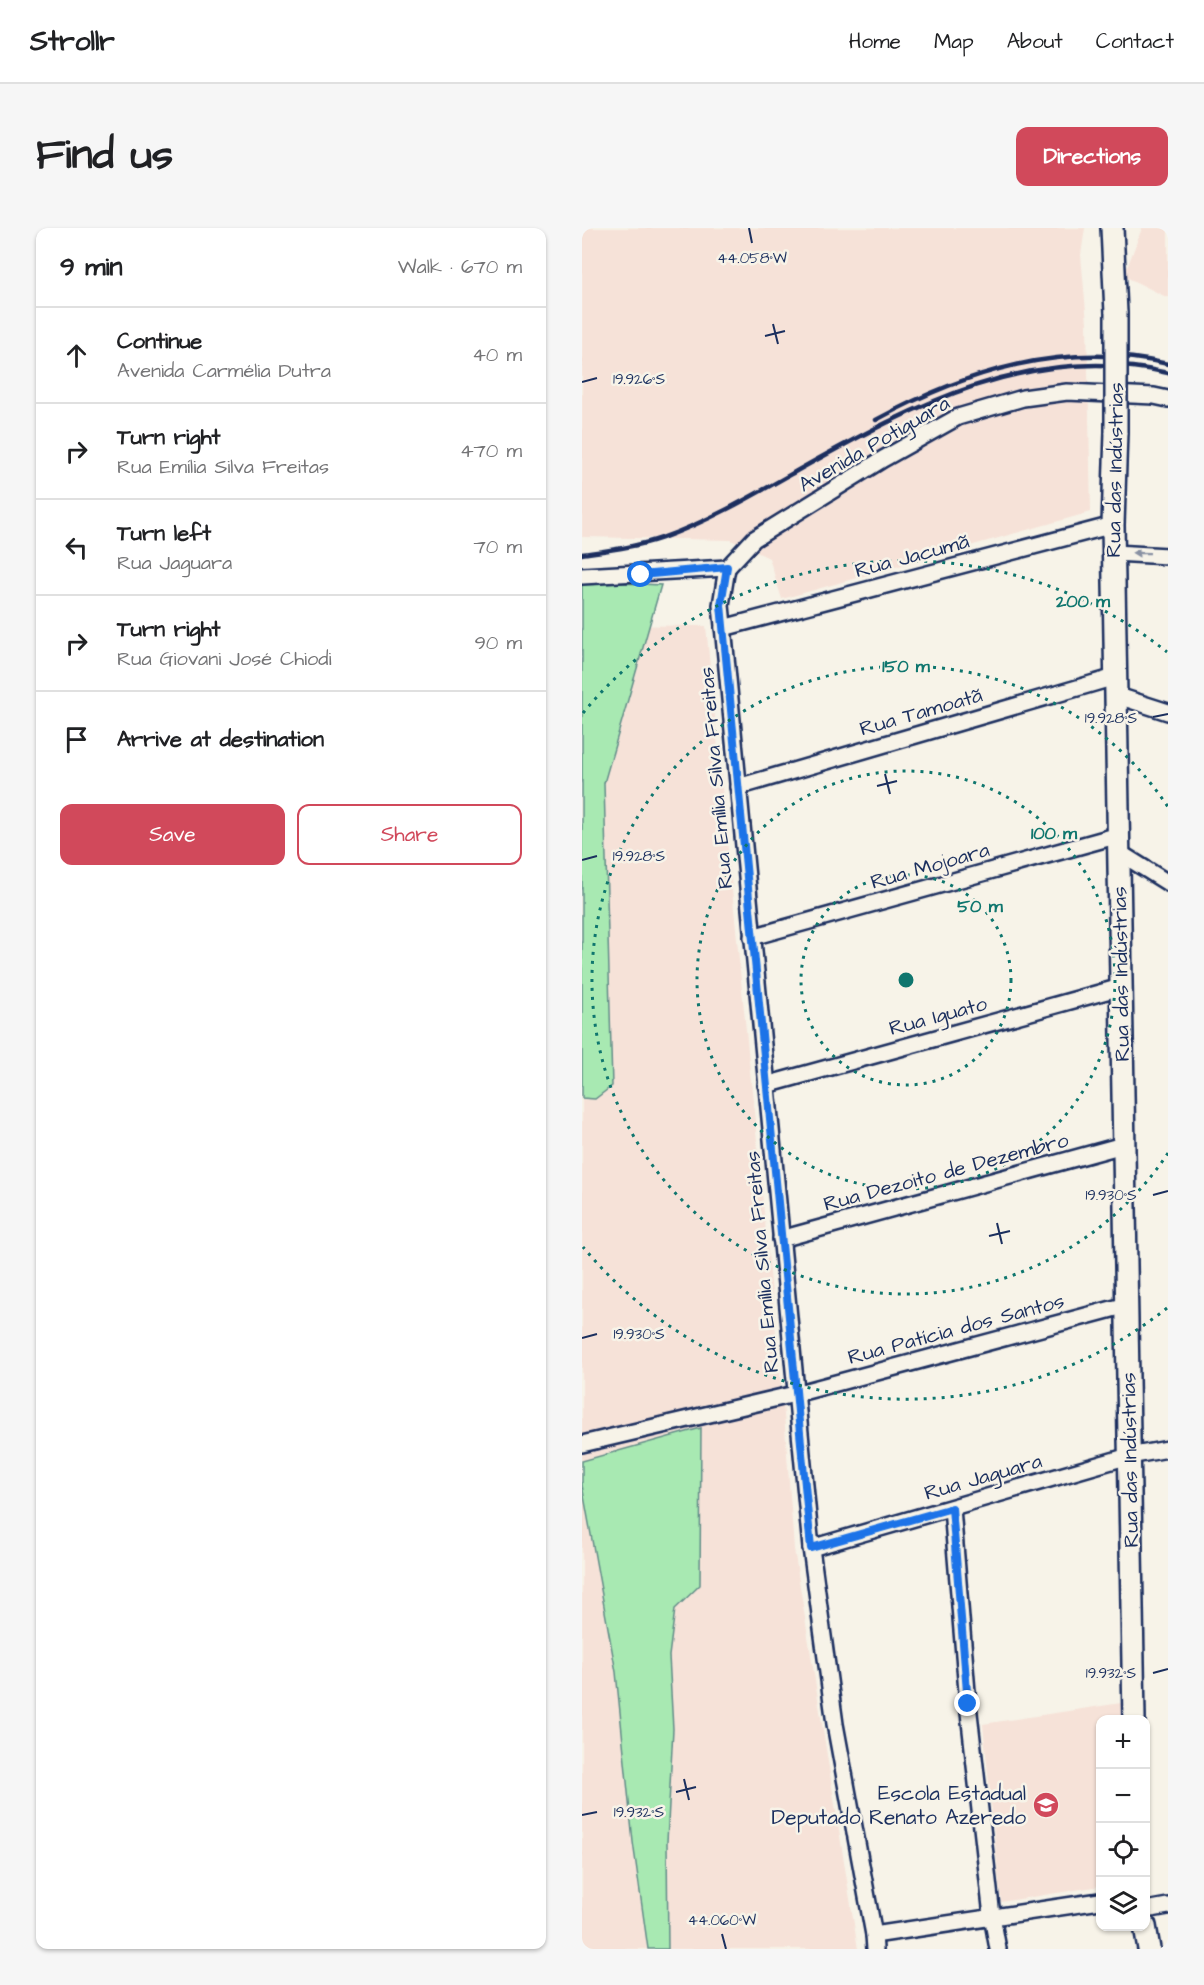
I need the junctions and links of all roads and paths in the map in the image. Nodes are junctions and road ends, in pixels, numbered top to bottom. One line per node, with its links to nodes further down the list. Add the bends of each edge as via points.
1 (1112, 228): 3 (street, Rua das Indústrias, bridge, via 1116,313)
2 (1168, 399): 6 (street, Avenida Potiguara, via 1067,392 1023,398 958,417 754,539)
3 (1113, 525): 4 (street, Rua das Indústrias); 8 (street, Rua Jacumã)
4 (1114, 553): 5 (street, one-way to 4); 9 (street, Rua das Indústrias)
5 (1168, 556)
6 (727, 567): 7 (street); 8 (street, Rua Emília Silva Freitas, via 721,605)
7 (582, 576)
8 (723, 628): 11 (street, Rua Emília Silva Freitas)
9 (1115, 686): 10 (street); 11 (street, Rua Tamoatã); 12 (street, Rua das Indústrias)
10 (1168, 712)
11 (738, 786): 14 (street, Rua Emília Silva Freitas)
12 (1119, 844): 13 (street); 14 (street, Rua Mojoara); 15 (street, Rua das Indústrias)
13 (1168, 883)
14 (752, 937): 16 (street, Rua Emília Silva Freitas)
15 (1121, 987): 16 (street, Rua Iguato); 17 (street, Rua das Indústrias)
16 (766, 1086): 18 (street, Rua Emília Silva Freitas)
17 (1123, 1145): 18 (street, Rua Dezoito de Dezembro); 19 (street, Rua das Indústrias)
18 (781, 1239): 20 (street, Rua Emília Silva Freitas)
19 (1127, 1305): 20 (street, Rua Patícia dos Santos); 23 (street, Rua das Indústrias)
20 (795, 1394): 21 (street, Rua Patícia dos Santos); 25 (street, Rua Emília Silva Freitas)
21 (582, 1444)
22 (1168, 1449): 23 (street, Rua Jaguara)
23 (1130, 1456): 24 (street, Rua Jaguara); 26 (street, Rua das Indústrias)
24 (952, 1508): 25 (street, Rua Jaguara); 30 (street, via 968,1704)
25 (811, 1548): 32 (street, Rua Emília Silva Freitas, via 835,1724)
26 (1134, 1715)
27 (1096, 1902): 30 (street)
28 (1168, 1906): 29 (street)
29 (1150, 1909)
30 (992, 1916): 32 (street); 33 (street)
31 (1146, 1931): 34 (street)
32 (874, 1942)
33 (998, 1949)
34 (1149, 1949)

